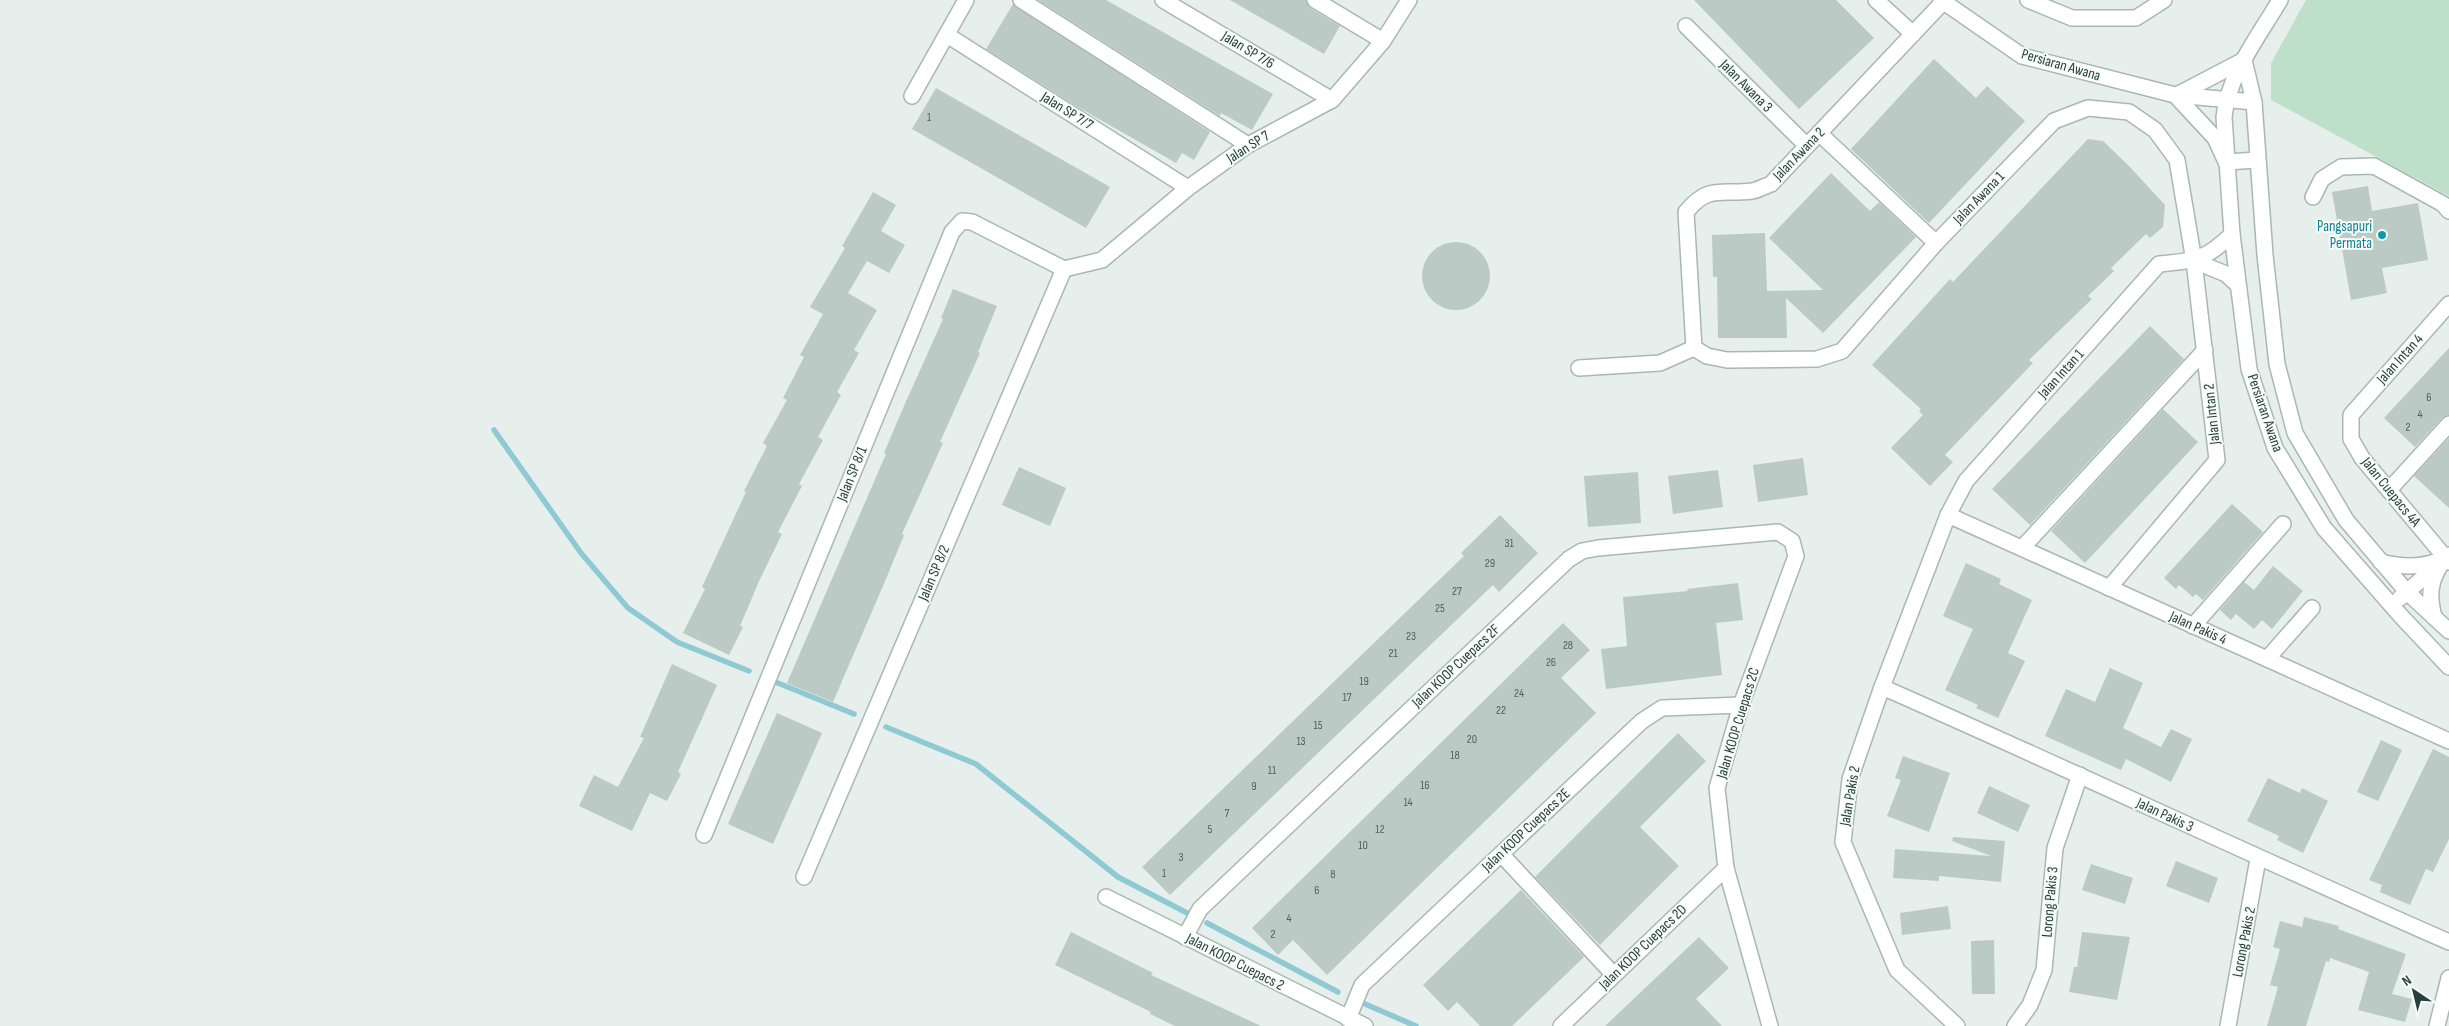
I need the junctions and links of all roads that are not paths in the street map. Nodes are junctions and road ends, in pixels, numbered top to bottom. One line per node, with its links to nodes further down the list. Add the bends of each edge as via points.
1 (966, 0): 13 (street)
2 (1021, 0): 22 (street)
3 (1164, 0): 18 (street, Jalan SP 7/6)
4 (1315, 0): 14 (street)
5 (1409, 0): 14 (street, Jalan SP 7)
6 (1876, 0): 12 (street)
7 (2028, 0): 8 (street, via 2072,18 2136,18)
8 (2164, 0)
9 (2280, 0): 15 (street)
10 (1942, 1): 12 (street, Jalan Awana 2); 16 (street, Persiaran Awana, via 2022,56)
11 (1686, 26): 23 (street, Jalan Awana 3)
12 (1913, 34): 21 (street, Jalan Awana 2)
13 (947, 35): 17 (street); 26 (street, Jalan SP 7/7)
14 (1383, 41): 18 (street, Jalan SP 7)
15 (2244, 60): 16 (street); 19 (street); 20 (street)
16 (2175, 95): 19 (street, Persiaran Awana); 25 (street, via 2215,138)
17 (912, 96)
18 (1332, 100): 22 (street, Jalan SP 7)
19 (2226, 100): 20 (street, Persiaran Awana); 25 (street, Persiaran Awana)
20 (2254, 102): 24 (street, Persiaran Awana)
21 (1819, 133): 23 (street, Jalan Awana 2); 30 (street)
22 (1248, 145): 26 (street, Jalan SP 7)
23 (1807, 146): 35 (street, Jalan Awana 2, via 1771,184 1753,191 1714,192 1697,198 1686,212)
24 (2257, 160): 25 (street); 46 (street, Persiaran Awana, via 2277,364 2295,433 2346,520)
25 (2226, 162): 29 (street, Persiaran Awana)
26 (1188, 188): 32 (street, Jalan SP 7, via 1102,260)
27 (2312, 197): 28 (street, via 2322,178 2342,167 2374,166)
28 (2449, 210)
29 (2232, 234): 31 (street, via 2211,253); 33 (street, Persiaran Awana)
30 (1936, 243): 31 (street, Jalan Awana 1, via 2054,121 2088,108 2129,112 2155,130 2177,160); 35 (street, Jalan Awana 1, via 1842,351 1817,359 1727,360 1707,356)
31 (2194, 261): 33 (street, via 2212,266); 36 (street, Jalan Intan 2); 41 (street, Jalan Intan 1, via 2159,264 1966,481)
32 (1064, 269): 60 (street, Jalan SP 8/1, via 972,222 962,221 952,232); 64 (street, Jalan SP 8/2)
33 (2238, 285): 49 (street, Persiaran Awana, via 2249,369 2275,448 2324,528)
34 (2449, 304): 38 (street, Jalan Intan 4)
35 (1694, 348): 37 (street, via 1660,362)
36 (2205, 350): 44 (street); 47 (street, Jalan Intan 2, via 2217,460)
37 (1579, 368)
38 (2351, 414): 40 (street, Jalan Cuepacs 4A, via 2351,439 2362,458)
39 (2449, 424): 40 (street)
40 (2389, 490): 45 (street, Jalan Cuepacs 4A)
41 (1948, 515): 44 (street, Jalan Pakis 4); 56 (street, Jalan Pakis 2)
42 (2283, 524): 52 (street)
43 (1792, 541): 57 (street, Jalan KOOP Cuepacs 2C, via 1796,556); 66 (street, Jalan KOOP Cuepacs 2F, via 1778,532 1582,550 1200,909)
44 (2022, 548): 47 (street, Jalan Pakis 4)
45 (2448, 559): 46 (street, via 2424,566 2402,567); 48 (street); 51 (street, via 2433,578 2430,601)
46 (2382, 562): 48 (street, Persiaran Awana)
47 (2109, 588): 52 (street, Jalan Pakis 4)
48 (2407, 592): 49 (street); 51 (street, Persiaran Awana)
49 (2391, 606): 55 (street, Persiaran Awana)
50 (2312, 608): 54 (street)
51 (2434, 617): 53 (street, Persiaran Awana)
52 (2193, 626): 54 (street, Jalan Pakis 4)
53 (2449, 631)
54 (2267, 659): 58 (street, Jalan Pakis 4)
55 (2449, 667)
56 (1882, 687): 59 (street, Jalan Pakis 3); 74 (street, Jalan Pakis 2, via 1850,778 1843,842 1898,970)
57 (1741, 704): 61 (street, Jalan KOOP Cuepacs 2E, via 1662,708 1649,716); 63 (street, Jalan KOOP Cuepacs 2C, via 1717,788)
58 (2449, 741)
59 (2080, 775): 62 (street, Jalan Pakis 3); 75 (street, Lorong Pakis 3, via 2055,848 2044,970 2030,1005)
60 (704, 835)
61 (1501, 854): 68 (street); 70 (street, Jalan KOOP Cuepacs 2E, via 1362,985)
62 (2258, 858): 67 (street, Jalan Pakis 3); 76 (street, Lorong Pakis 2)
63 (1726, 868): 68 (street, Jalan KOOP Cuepacs 2D); 73 (street, Jalan KOOP Cuepacs 2C)
64 (804, 877)
65 (1106, 897): 66 (street, Jalan KOOP Cuepacs 2)
66 (1185, 938): 70 (street, Jalan KOOP Cuepacs 2)
67 (2449, 942)
68 (1614, 975): 72 (street, Jalan KOOP Cuepacs 2D)
69 (2449, 978): 77 (street)
70 (1348, 1018): 71 (street, Jalan KOOP Cuepacs 2)
71 (1365, 1026)
72 (1561, 1026)
73 (1770, 1026)
74 (1957, 1026)
75 (2015, 1026)
76 (2228, 1026)
77 (2437, 1026)

